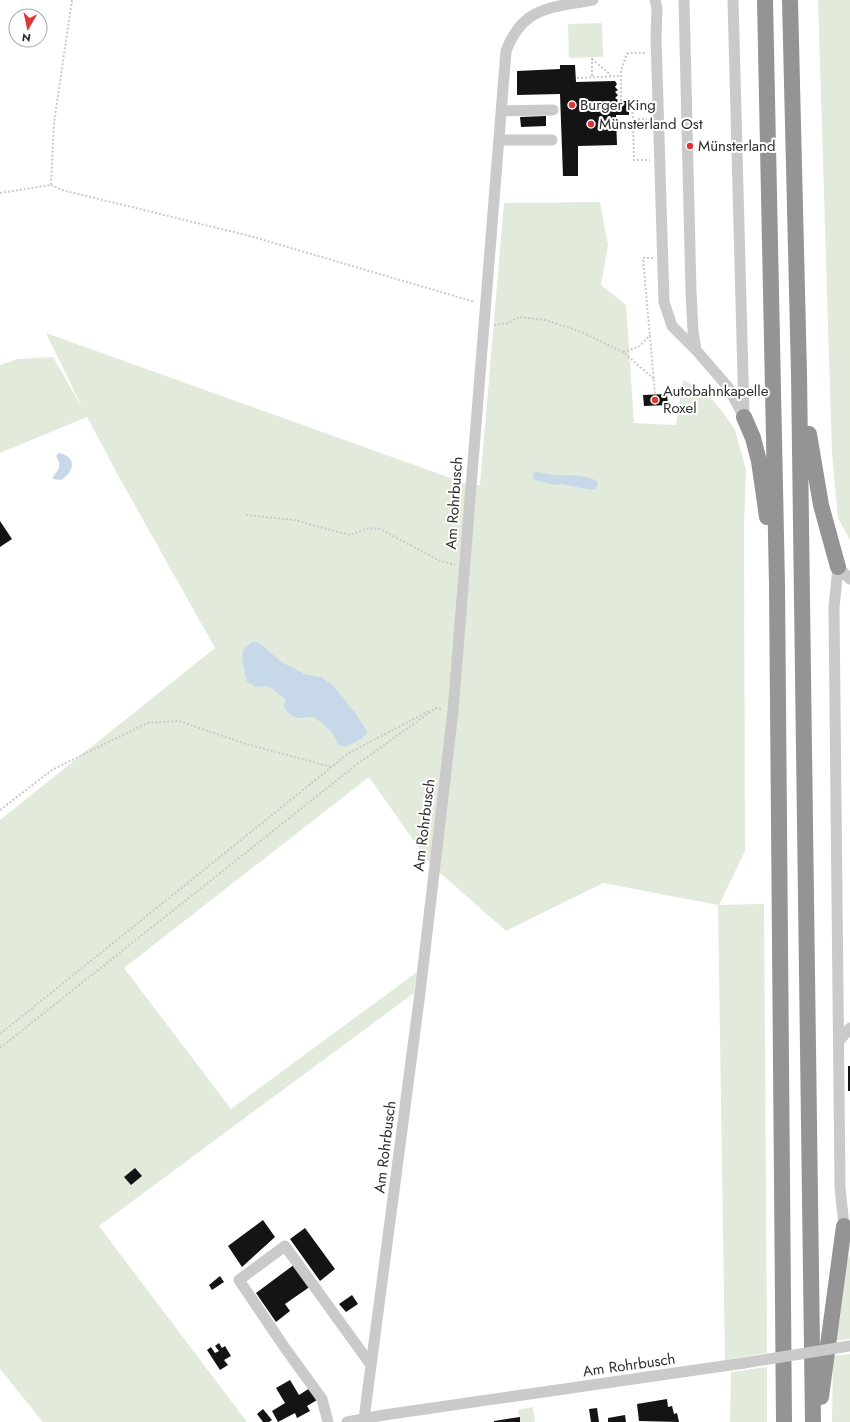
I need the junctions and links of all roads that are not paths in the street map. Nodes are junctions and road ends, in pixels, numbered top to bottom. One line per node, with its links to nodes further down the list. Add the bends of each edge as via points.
1 (593, 0): 8 (street, Am Rohrbusch, via 542,10 529,16 518,27 506,51)
2 (684, 0): 11 (street, via 691,292)
3 (733, 0): 13 (street)
4 (765, 0): 16 (highway)
5 (790, 0): 12 (highway)
6 (658, 3): 11 (street, via 656,52 664,302 672,326)
7 (553, 110): 8 (street)
8 (501, 111): 9 (street, Am Rohrbusch)
9 (499, 140): 10 (street); 21 (street, Am Rohrbusch, via 453,711 420,993)
10 (552, 140)
11 (696, 350): 13 (street, via 728,387)
12 (799, 374): 14 (highway, via 816,485); 27 (highway)
13 (744, 417): 16 (highway, via 759,461)
14 (838, 567): 15 (street); 18 (street, via 834,608)
15 (850, 579)
16 (777, 584): 26 (highway)
17 (850, 1028): 18 (street)
18 (840, 1040): 19 (street, via 840,1187)
19 (847, 1221): 28 (highway)
20 (850, 1346): 22 (street, Am Rohrbusch, bridge)
21 (371, 1365): 23 (street, Am Rohrbusch); 24 (street, via 285,1246 240,1280 322,1399)
22 (385, 1418): 23 (street, Am Rohrbusch)
23 (364, 1419): 25 (street, Am Rohrbusch)
24 (328, 1422)
25 (347, 1422)
26 (784, 1422)
27 (813, 1422)
28 (817, 1422)

